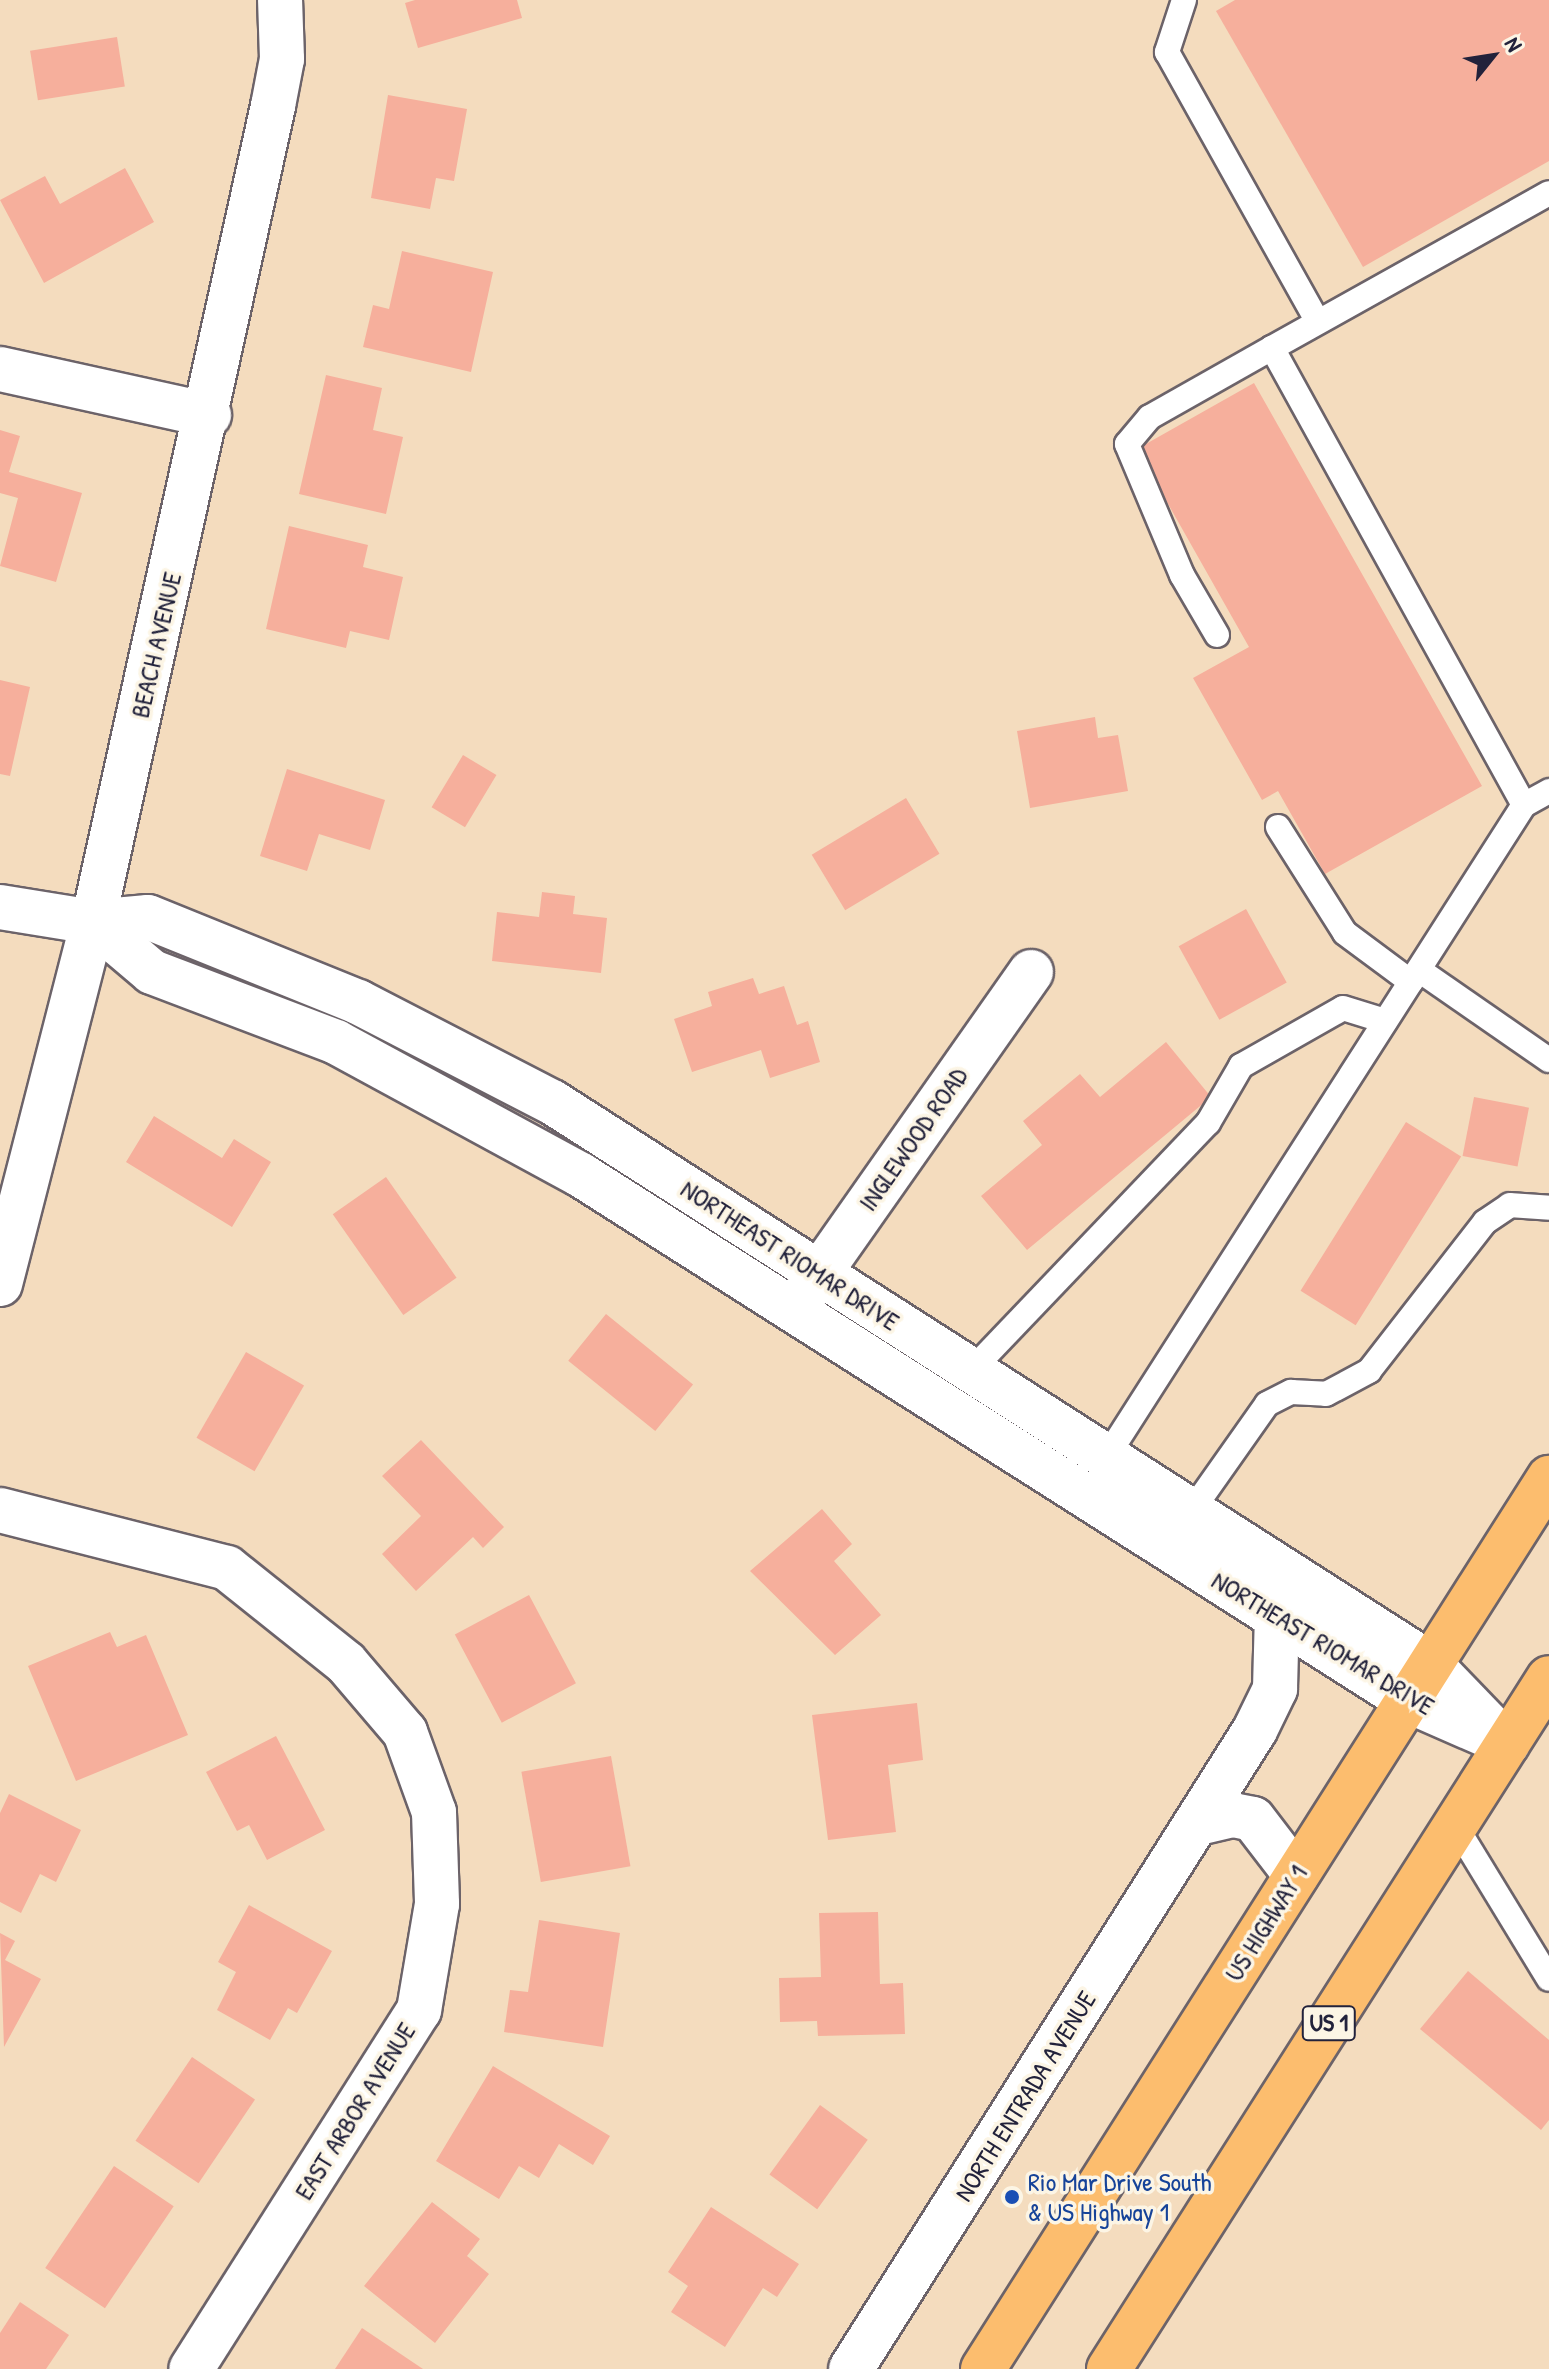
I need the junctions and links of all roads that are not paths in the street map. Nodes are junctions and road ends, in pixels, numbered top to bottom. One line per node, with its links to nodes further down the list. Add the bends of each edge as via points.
1 (280, 0): 7 (street, BEACH AVENUE, via 282,59)
2 (1184, 0): 4 (lane, via 1167,52)
3 (1549, 193): 4 (lane)
4 (1318, 322): 5 (lane)
5 (1272, 348): 8 (lane, via 1150,417 1127,444 1182,575); 10 (lane)
6 (0, 369): 7 (street)
7 (209, 415): 13 (street, BEACH AVENUE)
8 (1217, 635)
9 (1549, 791): 10 (lane)
10 (1524, 805): 15 (lane)
11 (1278, 827): 15 (lane, via 1345,933)
12 (0, 907): 13 (street, NORTHEAST RIOMAR DRIVE)
13 (93, 922): 19 (street, BEACH AVENUE); 20 (street, NORTHEAST RIOMAR DRIVE, via 148,917 358,1002 552,1102)
14 (1031, 972): 20 (street, INGLEWOOD ROAD)
15 (1415, 976): 16 (lane); 17 (lane)
16 (1385, 1021): 21 (lane, via 1343,1008 1241,1066 1208,1123); 22 (lane)
17 (1549, 1060)
18 (1549, 1208): 25 (lane, via 1510,1205 1485,1222 1369,1371 1326,1394 1291,1392 1267,1404)
19 (0, 1284)
20 (807, 1290): 21 (street, NORTHEAST RIOMAR DRIVE)
21 (959, 1386): 22 (street, NORTHEAST RIOMAR DRIVE); 24 (street, NORTHEAST RIOMAR DRIVE)
22 (1107, 1454): 24 (lane); 25 (street, NORTHEAST RIOMAR DRIVE)
23 (1549, 1478): 28 (main road, US HIGHWAY 1)
24 (1085, 1494): 27 (street, NORTHEAST RIOMAR DRIVE)
25 (1193, 1509): 28 (street, NORTHEAST RIOMAR DRIVE)
26 (0, 1510): 36 (street, EAST ARBOR AVENUE, via 227,1568 346,1663 405,1732 434,1812 437,1904 419,2010)
27 (1277, 1613): 30 (street, NORTHEAST RIOMAR DRIVE); 32 (street, NORTH ENTRADA AVENUE, via 1275,1689)
28 (1430, 1664): 30 (main road, US HIGHWAY 1); 31 (street, NORTHEAST RIOMAR DRIVE)
29 (1548, 1683): 31 (main road, US 1)
30 (1407, 1700): 31 (street, NORTHEAST RIOMAR DRIVE); 34 (main road, US HIGHWAY 1)
31 (1507, 1744): 33 (main road, US 1)
32 (1198, 1823): 34 (street, via 1233,1815 1253,1819); 37 (street, NORTH ENTRADA AVENUE)
33 (1455, 1825): 35 (lane); 39 (main road, US 1)
34 (1296, 1875): 38 (main road, US HIGHWAY 1)
35 (1549, 1979)
36 (191, 2369)
37 (851, 2369)
38 (983, 2369)
39 (1109, 2369)

